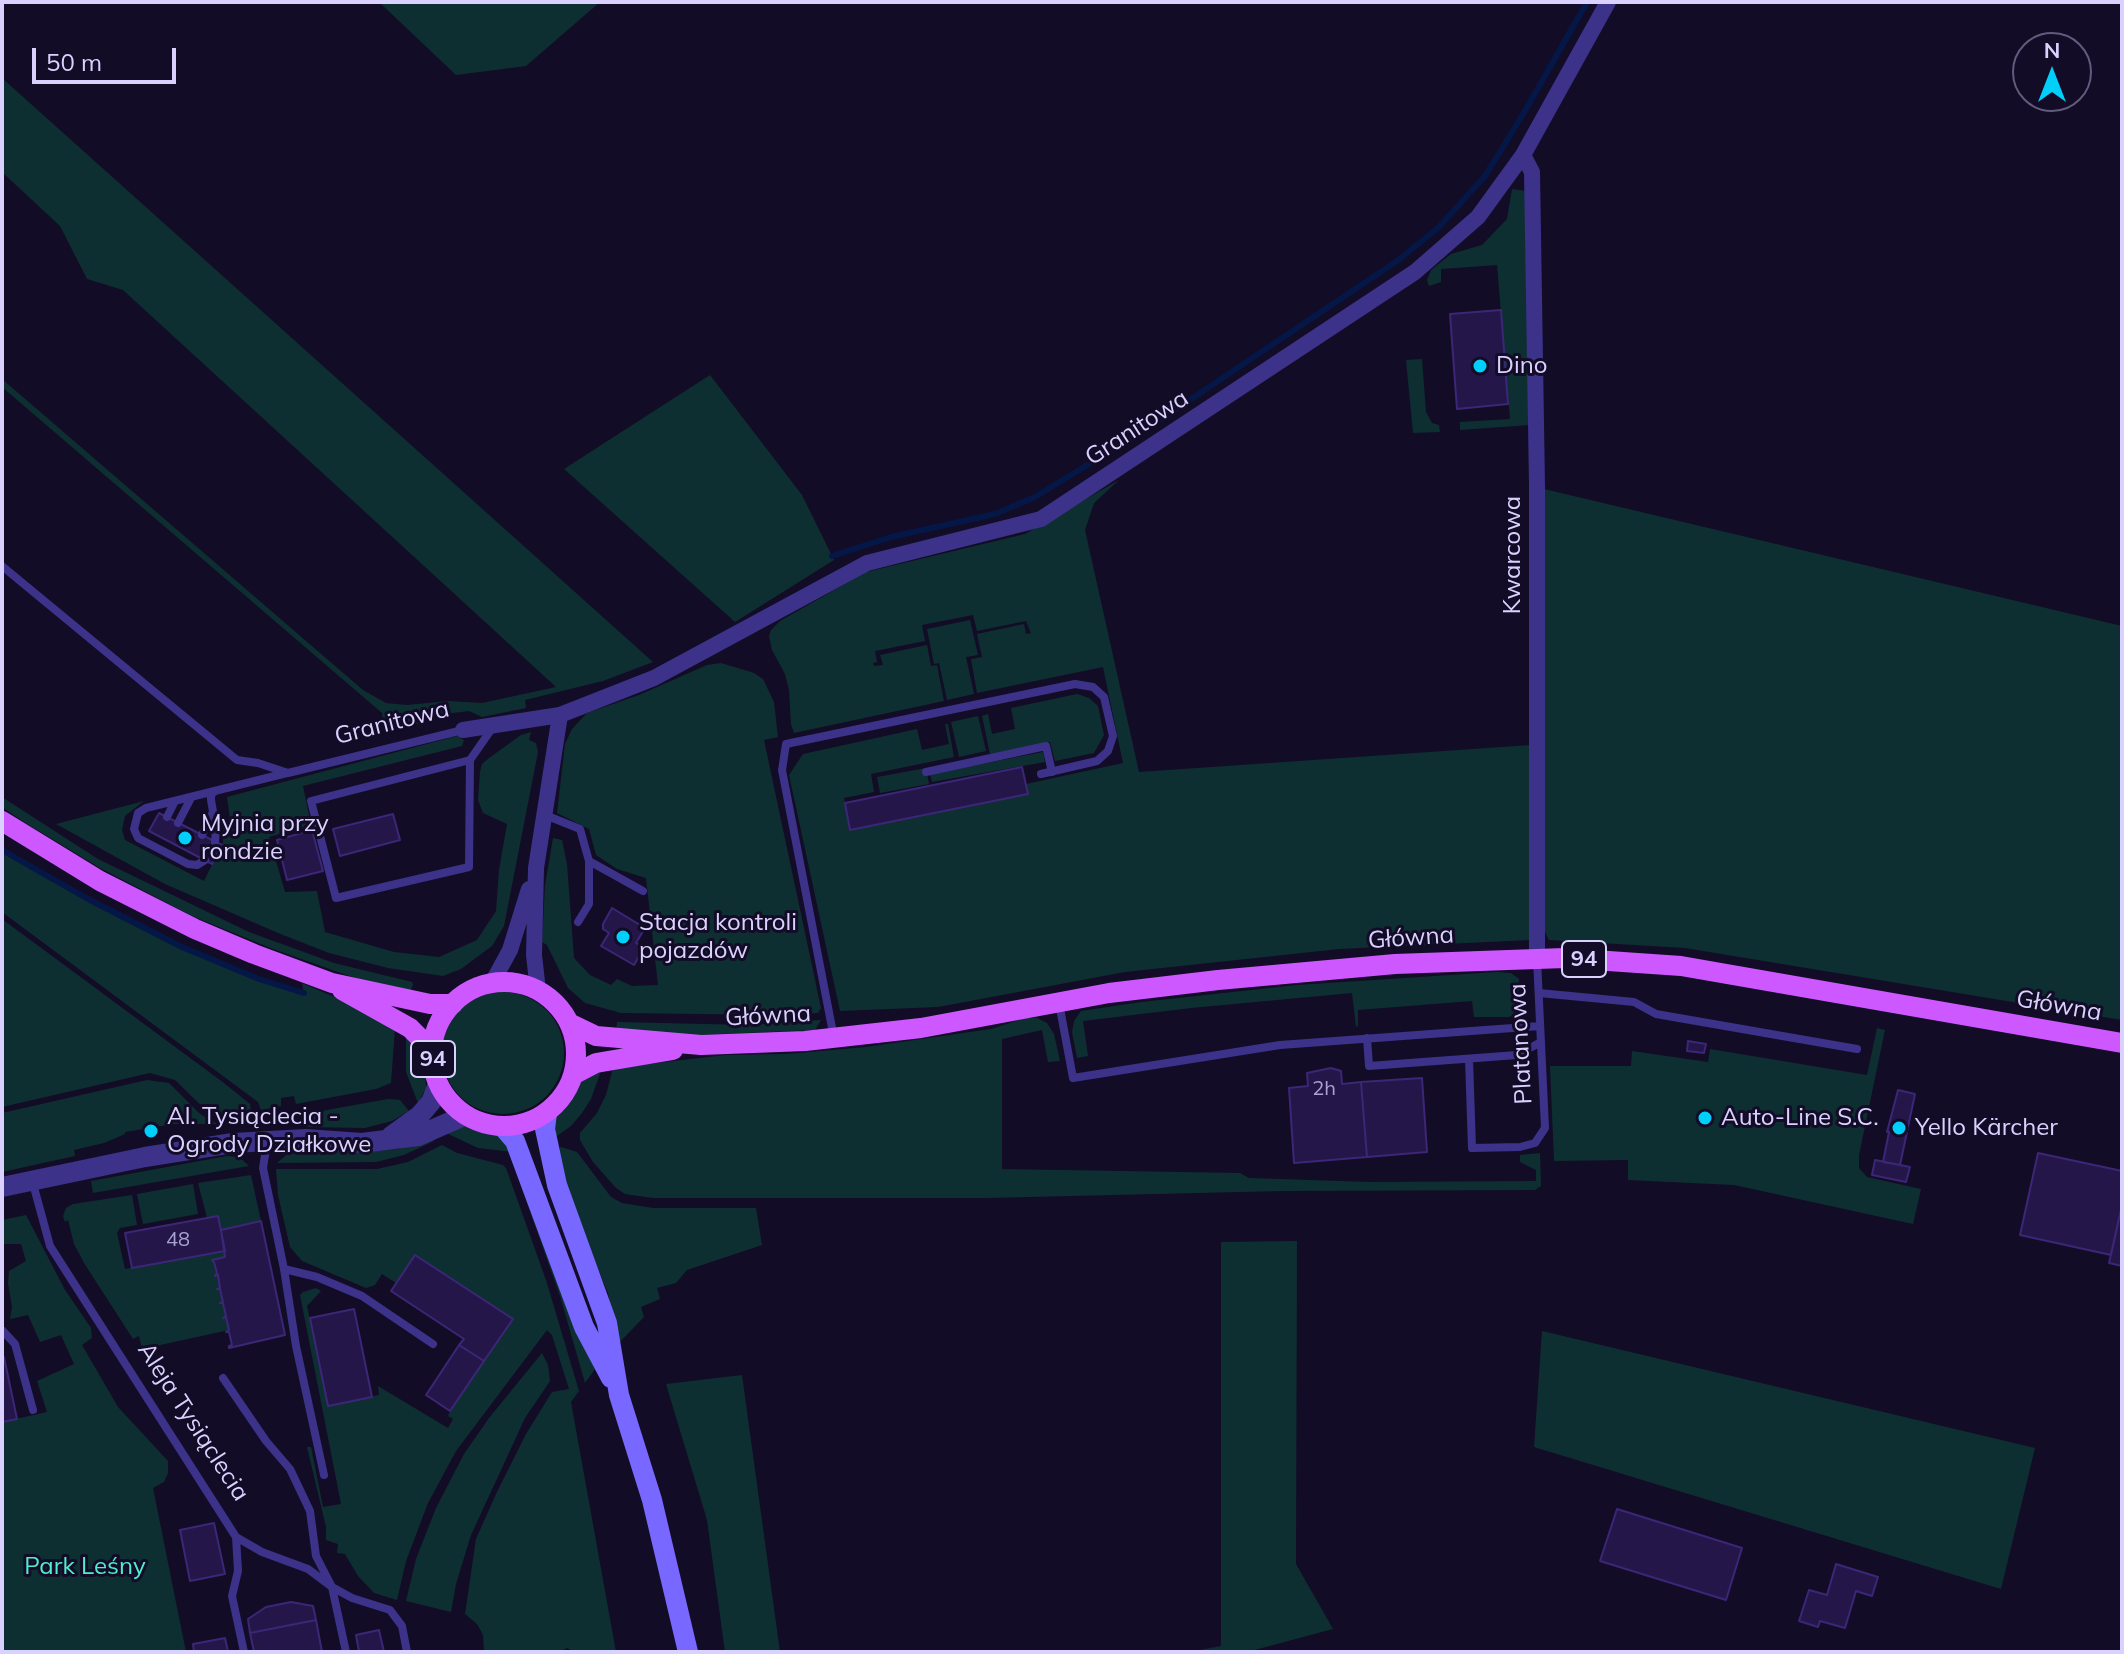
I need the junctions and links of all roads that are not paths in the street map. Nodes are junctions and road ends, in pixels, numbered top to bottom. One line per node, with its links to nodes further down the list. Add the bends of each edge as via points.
1 (1608, 2): 2 (street, Granitowa)
2 (1523, 155): 4 (street, Granitowa, via 1478,217 1415,272 1041,519 867,563 654,678); 33 (street, Kwarcowa, via 1532,172)
3 (2, 566): 10 (lane, via 237,760)
4 (560, 715): 5 (street, Granitowa); 16 (street)
5 (496, 723): 6 (street, Granitowa); 7 (lane)
6 (463, 730): 10 (lane, Granitowa)
7 (470, 760): 7 (lane, via 469,867 336,898 311,801)
8 (926, 772): 9 (lane, via 1046,746)
9 (1052, 772): 11 (lane); 43 (lane, via 1097,761 1108,751 1113,736 1104,697 1093,687 1075,684 786,744 782,770)
10 (288, 773): 12 (lane, Granitowa)
11 (1041, 774)
12 (215, 792): 13 (lane, Granitowa); 15 (lane)
13 (191, 798): 14 (lane, Granitowa); 19 (lane)
14 (175, 801): 17 (lane); 24 (lane, Granitowa, via 138,813 134,829 138,838)
15 (213, 812): 21 (lane); 23 (lane)
16 (545, 815): 28 (lane, via 580,829); 30 (street)
17 (167, 817)
18 (2, 821): 34 (main road, 94, via 167,916)
19 (178, 823)
20 (157, 835): 24 (lane)
21 (202, 835)
22 (169, 841): 25 (lane)
23 (215, 842)
24 (152, 845): 25 (lane)
25 (164, 851): 29 (lane)
26 (193, 853): 29 (lane)
27 (205, 860): 29 (lane)
28 (589, 861): 31 (lane); 32 (lane, via 589,904)
29 (188, 864)
30 (536, 868): 35 (street, via 510,950); 36 (street)
31 (643, 891)
32 (578, 922)
33 (1537, 958): 37 (lane, Platanowa); 38 (main road, Główna / 94, via 1248,977); 45 (main road, Główna / 94, via 1681,966)
34 (332, 983): 39 (main road, 94); 48 (main road, 94, via 410,1028)
35 (492, 983): 36 (main road); 39 (main road)
36 (538, 991): 40 (main road, 94)
37 (1539, 993): 41 (lane, Platanowa); 47 (lane, via 1634,1002 1656,1014)
38 (1059, 1002): 42 (lane, via 1073,1078 1280,1045); 43 (main road, Główna / 94)
39 (453, 1004): 48 (main road, 94, via 438,1025)
40 (569, 1023): 46 (main road, Główna / 94, via 596,1036); 50 (main road, via 576,1049)
41 (1540, 1026): 42 (lane); 44 (lane, Platanowa)
42 (1367, 1038): 49 (lane, via 1369,1066)
43 (834, 1039): 46 (main road, Główna / 94)
44 (1541, 1042): 49 (lane, via 1517,1055); 49 (lane, Platanowa, via 1545,1128 1535,1143 1520,1147 1472,1148)
45 (2122, 1043)
46 (701, 1045): 50 (main road, Główna / 94, via 596,1063)
47 (1857, 1049)
48 (432, 1050): 51 (main road, 94)
49 (1469, 1059)
50 (573, 1075): 52 (main road)
51 (438, 1084): 53 (main road, 94); 55 (street, via 420,1115)
52 (547, 1113): 54 (main road); 63 (main road, via 545,1129 557,1185 607,1323)
53 (466, 1115): 54 (main road); 55 (street, via 418,1136)
54 (502, 1126): 63 (main road, via 515,1141 584,1327)
55 (389, 1138): 56 (street, via 362,1143)
56 (267, 1140): 57 (street); 59 (lane, via 263,1168)
57 (31, 1180): 58 (street); 66 (lane, Aleja Tysiąclecia, via 50,1246)
58 (2, 1187)
59 (284, 1269): 61 (lane, via 362,1296); 65 (lane)
60 (2, 1330): 64 (lane, via 15,1344)
61 (433, 1344)
62 (223, 1378): 67 (lane, via 290,1469 310,1511 316,1556)
63 (619, 1395): 71 (main road, via 652,1500)
64 (33, 1410)
65 (324, 1475)
66 (236, 1537): 67 (lane, Aleja Tysiąclecia, via 308,1569); 68 (lane, via 238,1571 232,1596)
67 (332, 1587): 69 (lane); 70 (lane, Aleja Tysiąclecia, via 390,1610 402,1626)
68 (244, 1652)
69 (346, 1652)
70 (407, 1652)
71 (688, 1652)

